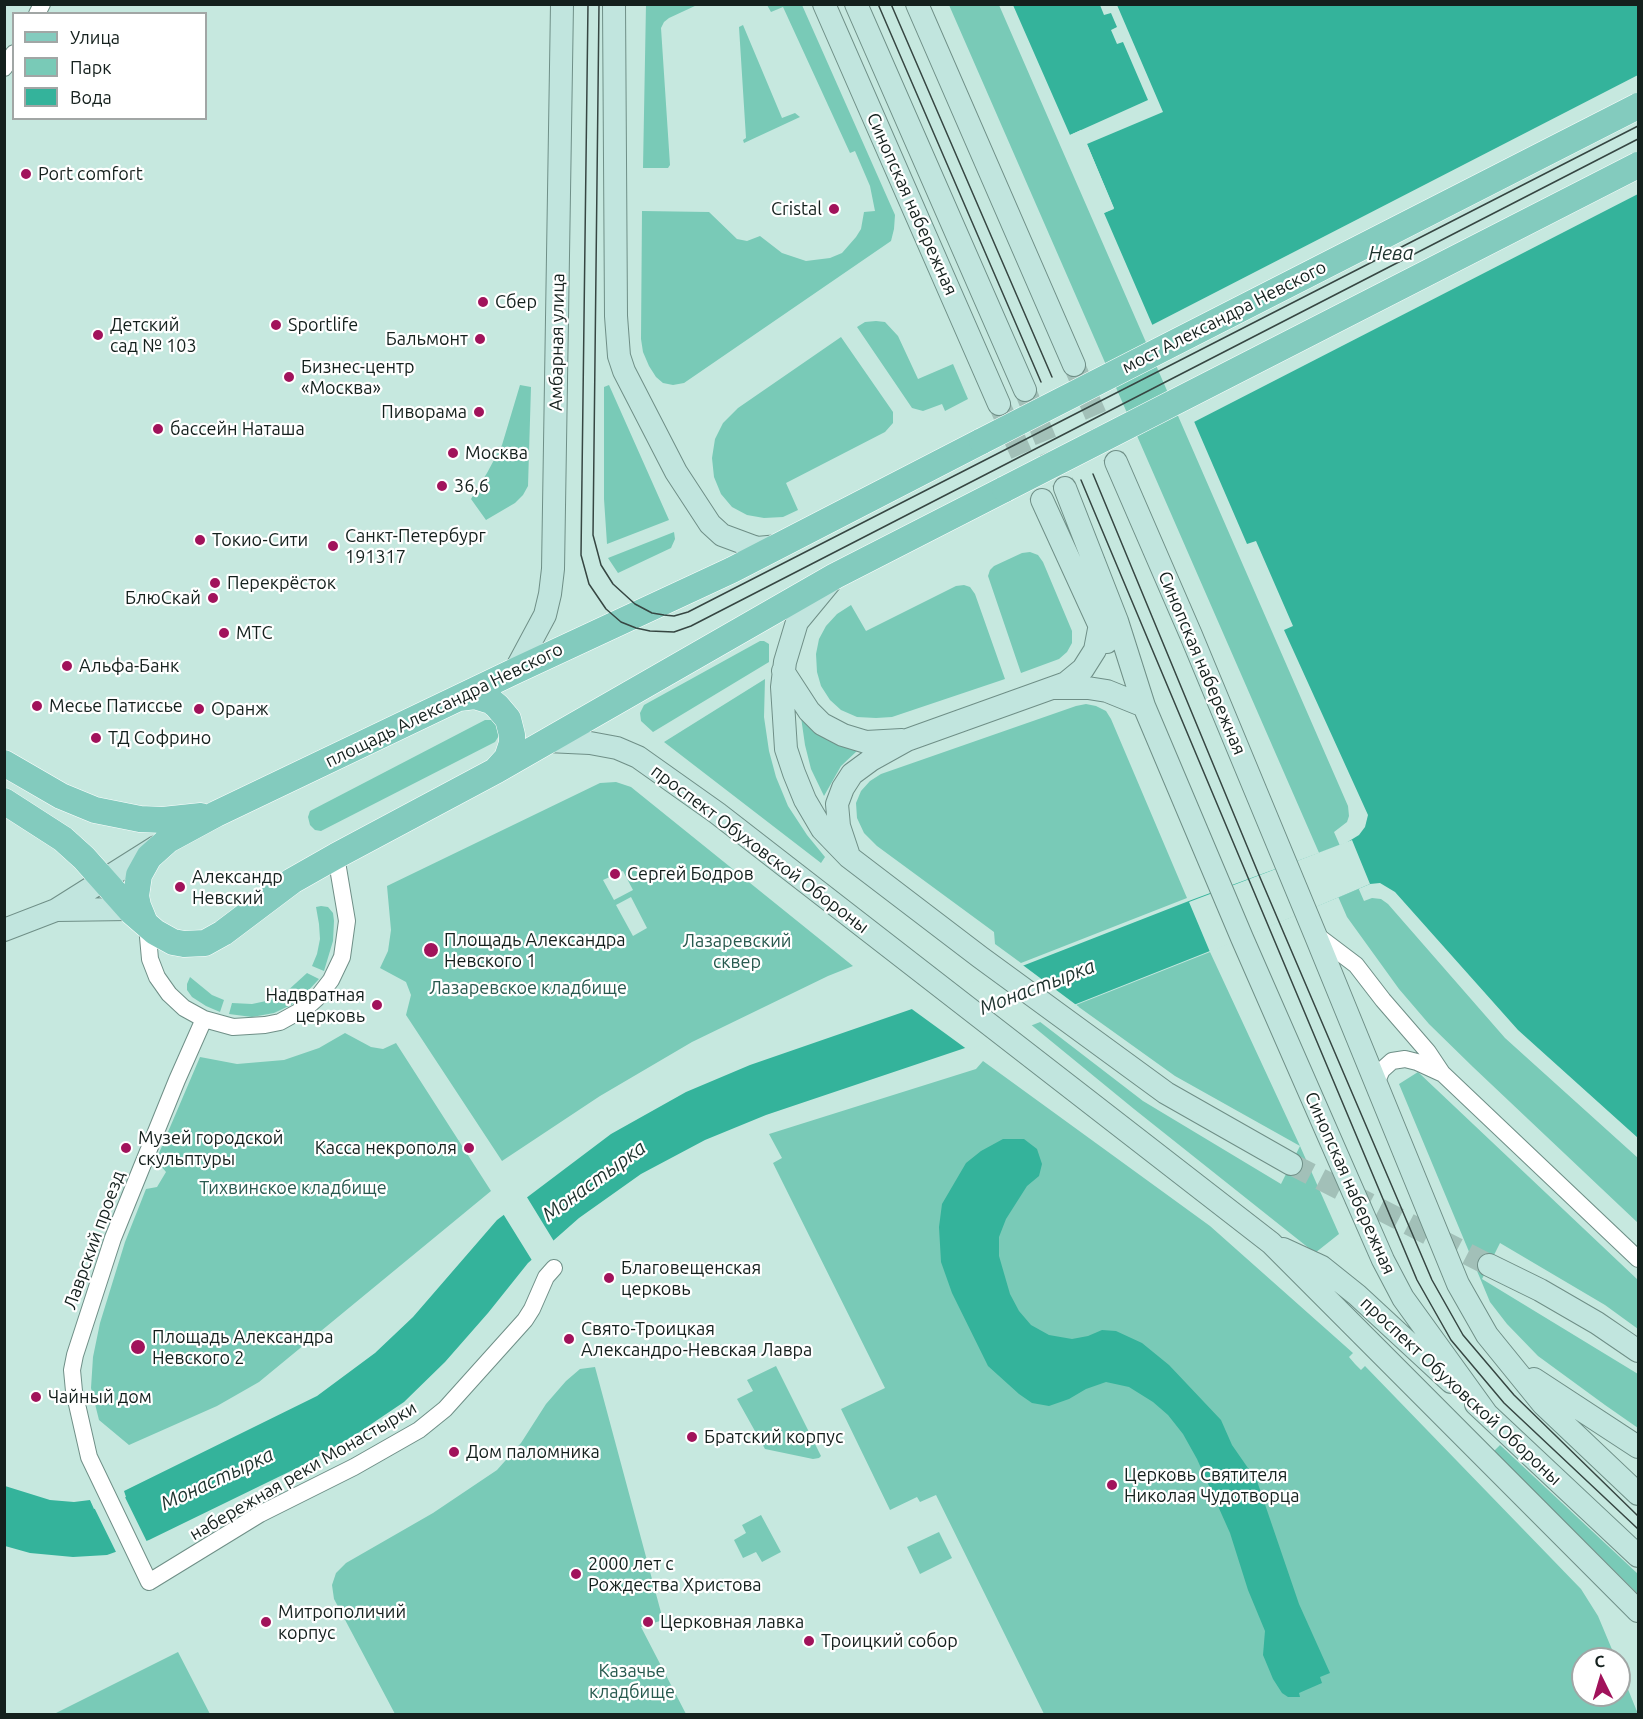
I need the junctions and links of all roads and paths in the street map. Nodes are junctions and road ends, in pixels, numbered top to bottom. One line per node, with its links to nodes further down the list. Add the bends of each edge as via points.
1 (562, 4): 18 (main road, Амбарная улица, via 553,569 545,615)
2 (614, 4): 15 (main road, via 619,356 676,472 710,524 722,535 757,548)
3 (824, 4): 10 (main road, Синопская набережная)
4 (856, 4): 9 (main road, Синопская набережная)
5 (917, 4): 8 (main road)
6 (1638, 106): 14 (main road, мост Александра Невского, bridge)
7 (1638, 165): 16 (main road, bridge)
8 (1074, 365)
9 (1025, 390)
10 (999, 404)
11 (1116, 462): 36 (main road, Синопская набережная)
12 (1065, 488): 22 (main road, via 1118,621)
13 (1042, 500): 17 (main road)
14 (811, 530): 15 (main road, площадь Александра Невского)
15 (779, 546): 18 (main road, площадь Александра Невского)
16 (835, 576): 19 (main road, via 797,622); 24 (main road)
17 (1099, 629): 20 (main road, via 1095,650 1083,669 1066,683); 22 (main road)
18 (514, 671): 21 (main road, площадь Александра Невского)
19 (783, 671): 23 (main road, via 822,724 866,742); 31 (main road, via 786,749 794,773 822,829)
20 (1050, 689): 22 (main road, via 1088,688); 23 (main road)
21 (459, 698): 26 (main road, via 475,696 491,701 508,719 512,742 507,758); 28 (main road, площадь Александра Невского)
22 (1143, 706): 47 (main road, Синопская набережная, via 1383,1260 1403,1298)
23 (907, 740): 31 (main road, via 859,768 846,781 837,804)
24 (547, 741): 26 (main road); 41 (main road, проспект Обуховской Обороны, via 590,743 638,757 717,813)
25 (4, 763): 28 (main road, via 74,802 117,816 163,820)
26 (497, 770): 30 (main road)
27 (4, 801): 32 (main road, via 63,839)
28 (216, 814): 29 (main road, площадь Александра Невского)
29 (168, 840): 32 (main road); 34 (main road, площадь Александра Невского, via 149,857 139,875)
30 (336, 856): 34 (main road, via 292,881 204,943 173,942); 37 (street, площадь Александра Невского, via 347,921 345,943 331,980 317,998 293,1016 265,1025 234,1027)
31 (849, 858): 40 (main road, via 1166,1093)
32 (102, 880): 33 (main road); 34 (main road)
33 (56, 910): 34 (main road); 35 (main road)
34 (138, 917): 37 (street, площадь Александра Невского, via 157,977 184,1008)
35 (4, 930)
36 (1315, 934): 38 (street, via 1356,965); 39 (main road)
37 (204, 1019): 51 (street, Лаврский проезд, via 113,1238 72,1370 89,1457)
38 (1442, 1073): 39 (street, via 1405,1059 1392,1061 1382,1070); 42 (street)
39 (1377, 1083): 46 (main road, via 1458,1284)
40 (1291, 1164)
41 (1271, 1243): 47 (main road, проспект Обуховской Обороны, via 1322,1267); 52 (main road, проспект Обуховской Обороны)
42 (1638, 1259)
43 (1489, 1265): 45 (main road, via 1559,1301)
44 (554, 1268): 51 (street, набережная реки Монастырки, via 525,1320 445,1409 419,1430)
45 (1638, 1351)
46 (1503, 1357): 48 (main road); 49 (main road, via 1543,1404)
47 (1486, 1413): 50 (main road, проспект Обуховской Обороны)
48 (1638, 1447)
49 (1638, 1494)
50 (1638, 1556)
51 (147, 1578)
52 (1638, 1611)

